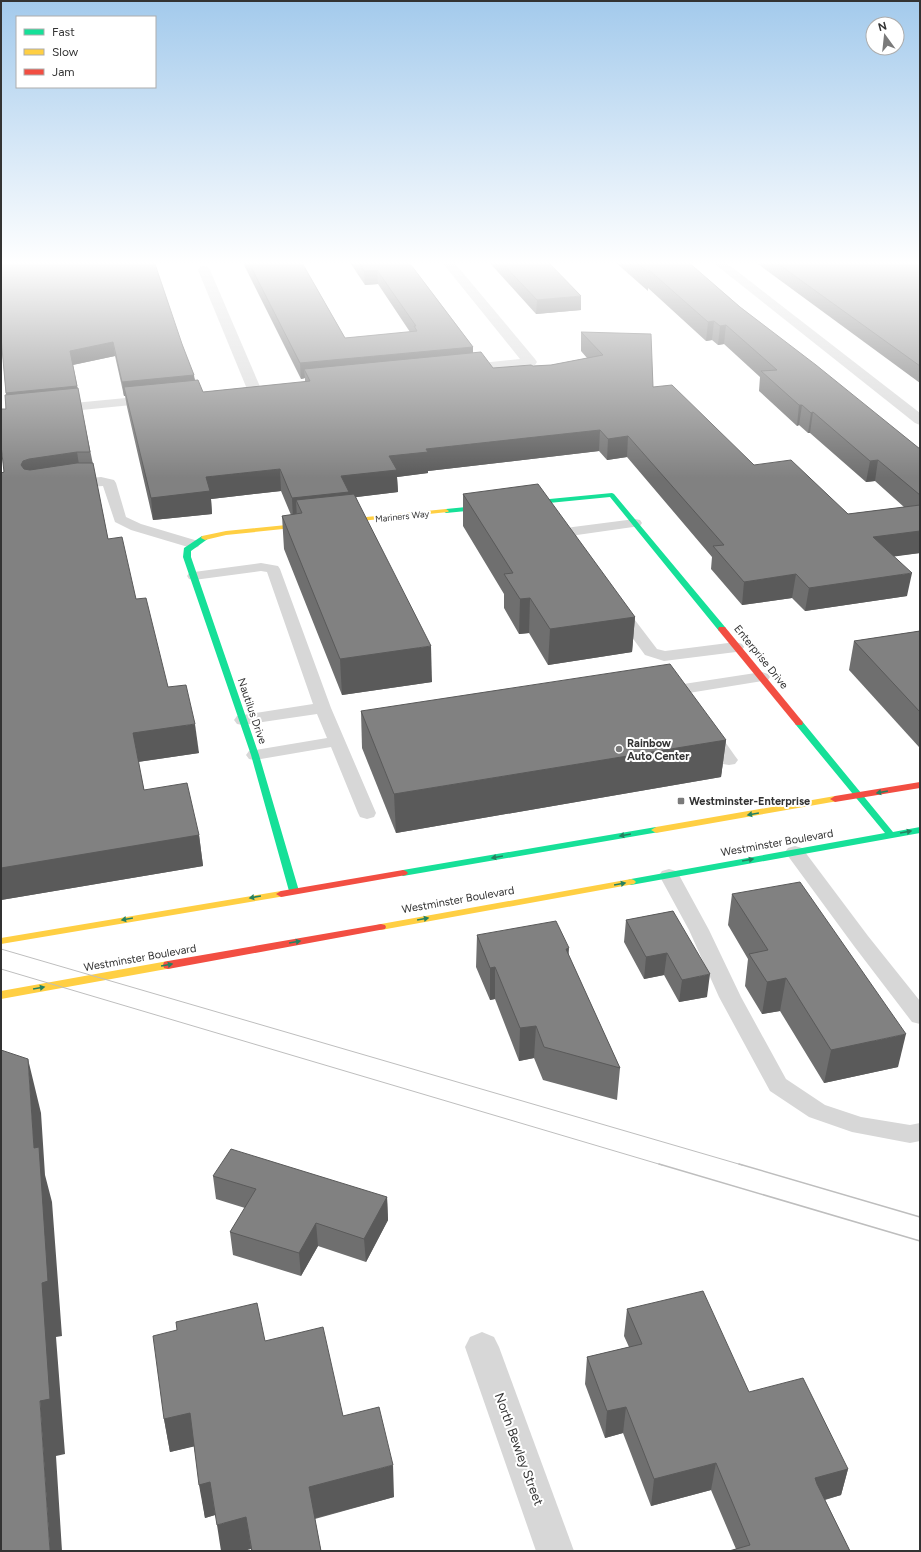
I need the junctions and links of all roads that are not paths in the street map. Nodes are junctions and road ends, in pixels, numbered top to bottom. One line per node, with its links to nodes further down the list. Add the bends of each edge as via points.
1 (230, 333): 6 (street)
2 (507, 333): 4 (street, via 530,362)
3 (809, 333): 10 (street)
4 (451, 370)
5 (270, 388): 6 (street)
6 (254, 390): 7 (street)
7 (238, 391)
8 (167, 398): 9 (street)
9 (1, 414)
10 (920, 420)
11 (56, 486): 14 (lane, via 101,481 109,483 120,519 136,527)
12 (612, 495): 13 (street, Enterprise Drive); 14 (street, Mariners Way, via 226,533 209,536)
13 (635, 524): 15 (lane, via 573,531 568,536); 18 (street, Enterprise Drive)
14 (193, 544): 16 (street, Nautilus Drive, via 187,550 187,557)
15 (586, 560)
16 (194, 576): 21 (lane, via 261,567 273,570); 22 (street, Nautilus Drive)
17 (612, 598): 18 (lane, via 651,652 664,656)
18 (736, 646): 19 (street, Enterprise Drive)
19 (762, 677): 20 (lane, via 684,696); 28 (street, Enterprise Drive)
20 (652, 694)
21 (323, 708): 22 (lane); 24 (lane)
22 (243, 720): 25 (street, Nautilus Drive)
23 (702, 722): 26 (lane)
24 (337, 741): 25 (lane); 29 (lane)
25 (254, 755): 34 (street, Nautilus Drive)
26 (730, 760)
27 (920, 785): 28 (street, one-way to 28)
28 (859, 796): 31 (street, Enterprise Drive); 34 (street, one-way to 34)
29 (367, 813)
30 (920, 830): 31 (street, Westminster Boulevard, one-way to 30)
31 (891, 835): 32 (street, Westminster Boulevard)
32 (795, 852): 33 (street, Westminster Boulevard, one-way to 32); 37 (lane)
33 (669, 875): 36 (street, Westminster Boulevard, one-way to 33); 38 (lane, via 699,930 730,997 778,1085 817,1111 860,1126 910,1134)
34 (294, 891): 35 (street, one-way to 35)
35 (1, 941)
36 (1, 995)
37 (920, 1016)
38 (920, 1132)
39 (482, 1347): 40 (street, North Bewley Street)
40 (555, 1551)

